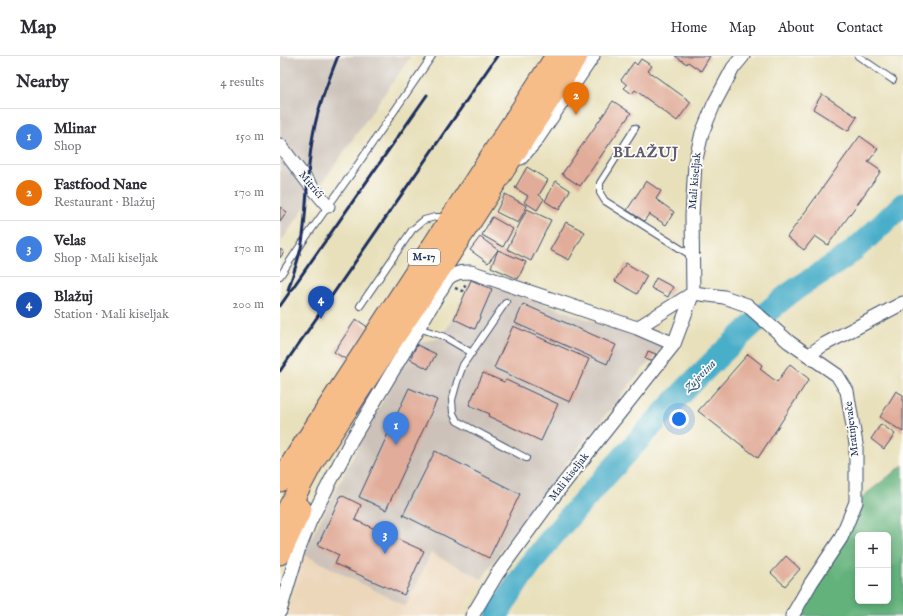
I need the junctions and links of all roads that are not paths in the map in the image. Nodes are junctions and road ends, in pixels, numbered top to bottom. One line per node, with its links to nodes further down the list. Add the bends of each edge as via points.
1 (432, 56): 11 (lane)
2 (556, 56): 12 (highway, M-17)
3 (577, 56): 10 (highway, M-17)
4 (593, 56): 10 (street, via 535,142)
5 (743, 56): 13 (street, Mali kiseljak, via 732,68 702,133 695,163)
6 (858, 56): 7 (lane)
7 (893, 80)
8 (635, 128): 13 (lane, via 600,183 600,192 605,201)
9 (280, 145): 11 (street, Mitrići)
10 (499, 178): 24 (highway, M-17)
11 (328, 206): 14 (lane)
12 (451, 217): 18 (lane, via 435,216 424,220 412,230); 26 (highway, M-17)
13 (692, 256): 15 (street, Mali kiseljak)
14 (280, 276)
15 (693, 293): 20 (street); 21 (street, Mali kiseljak); 23 (street, Mratnjevače, via 724,297 747,305 789,342)
16 (506, 302): 22 (lane)
17 (903, 303): 23 (street)
18 (360, 306)
19 (418, 328): 20 (street, via 448,278 464,272 471,272); 22 (lane, via 443,336); 29 (street, via 351,441 310,521)
20 (637, 328): 21 (street)
21 (674, 344): 30 (street, Mali kiseljak, via 557,492 497,574)
22 (472, 353): 25 (lane, via 462,365 452,400 457,421)
23 (809, 354): 31 (street, Mratnjevače, via 837,375 848,391 856,444 856,502 841,538)
24 (341, 420): 27 (highway, M-17, via 314,460); 28 (highway, via 329,454)
25 (526, 458)
26 (280, 481)
27 (280, 524)
28 (280, 554)
29 (280, 611)
30 (472, 616)
31 (792, 616)

